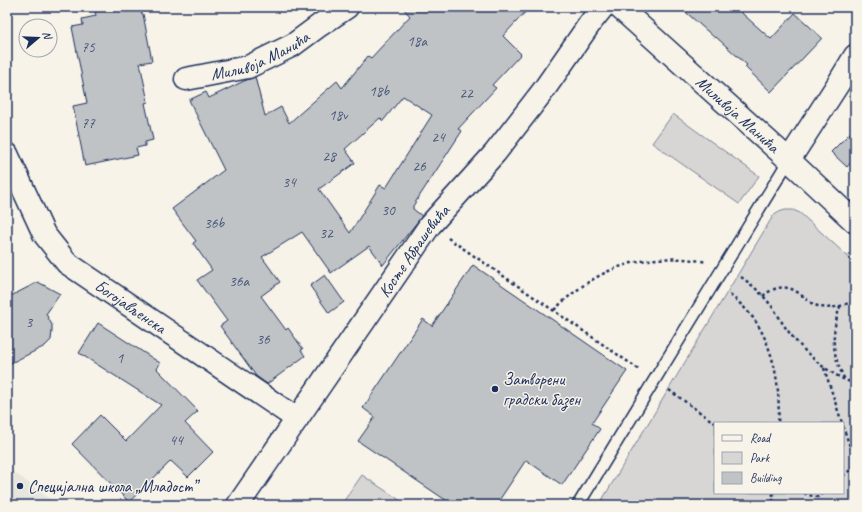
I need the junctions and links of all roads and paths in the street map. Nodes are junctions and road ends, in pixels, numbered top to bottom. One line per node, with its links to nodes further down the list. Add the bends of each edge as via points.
1 (347, 7): 5 (street, Миливоја Манића, via 293,45 248,67)
2 (603, 7): 9 (street, Косте Абрашевића, via 495,153)
3 (619, 7): 7 (street, Миливоја Манића)
4 (855, 56): 7 (street)
5 (186, 78)
6 (7, 154): 22 (street, Богојављенска, via 44,234 67,263)
7 (789, 160): 8 (street, Миливоја Манића); 34 (lane)
8 (855, 222)
9 (430, 225): 16 (path); 22 (street, Косте Абрашевића)
10 (710, 262): 16 (path, via 666,258 636,262 600,275 583,285)
11 (741, 277): 13 (path)
12 (730, 295): 24 (path, via 753,318 769,348 777,381)
13 (763, 296): 15 (path, via 778,288 787,288 822,307); 17 (path, via 803,348)
14 (855, 300): 15 (path)
15 (840, 306): 19 (path, via 835,322 834,353)
16 (554, 310): 18 (path)
17 (824, 368): 19 (path); 25 (path)
18 (644, 372)
19 (845, 380): 20 (path)
20 (855, 384)
21 (668, 390): 23 (path)
22 (297, 419): 33 (street, Косте Абрашевића)
23 (714, 422)
24 (778, 422)
25 (842, 422)
26 (844, 429): 27 (path)
27 (855, 456)
28 (855, 466): 29 (path)
29 (844, 475)
30 (773, 494): 35 (path)
31 (806, 494): 32 (path, via 818,497)
32 (822, 494)
33 (238, 505)
34 (578, 505)
35 (774, 505)

